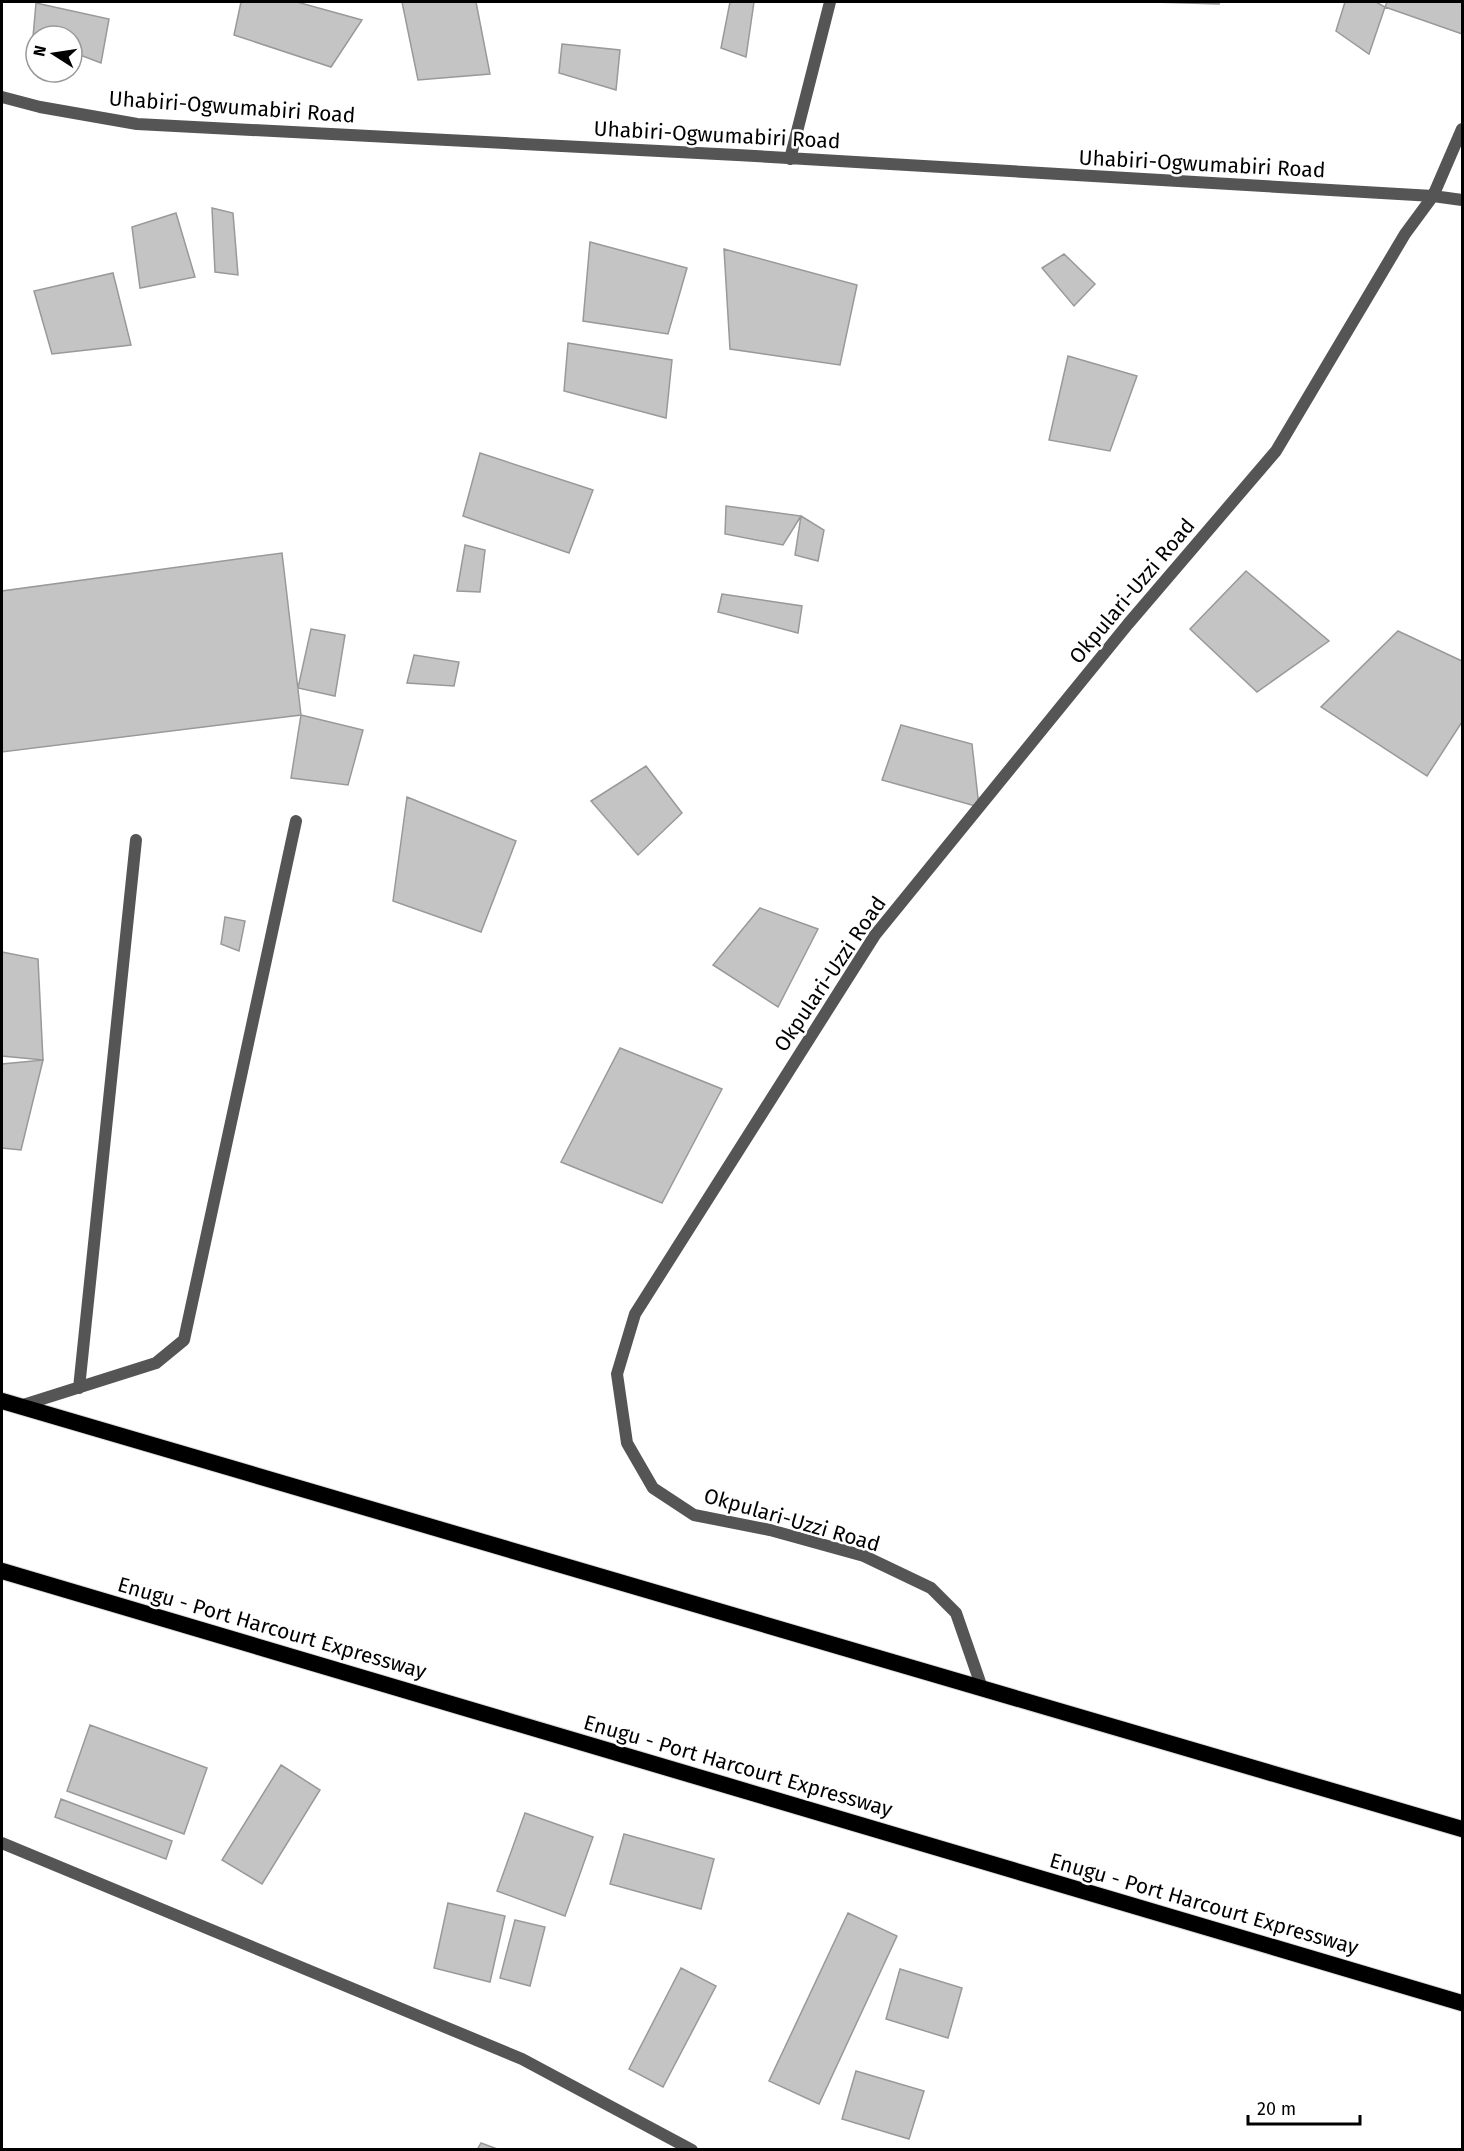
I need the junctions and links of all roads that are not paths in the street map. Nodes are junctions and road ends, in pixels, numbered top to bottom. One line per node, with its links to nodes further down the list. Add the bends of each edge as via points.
1 (830, 2): 4 (street)
2 (2, 97): 4 (street, Uhabiri-Ogwumabiri Road, via 137,124)
3 (1462, 129): 5 (street, Okpulari-Uzzi Road)
4 (790, 159): 5 (street, Uhabiri-Ogwumabiri Road)
5 (1433, 196): 6 (street, Uhabiri-Ogwumabiri Road); 13 (street, Okpulari-Uzzi Road, via 1405,234 1276,452 1128,624 875,935 635,1314 617,1374 627,1443 653,1488 694,1515 770,1530 864,1556 931,1588 956,1613)
6 (1462, 200)
7 (296, 821): 9 (street, via 184,1340 156,1363)
8 (136, 840): 9 (street)
9 (79, 1388): 11 (street)
10 (2, 1401): 11 (highway)
11 (20, 1406): 13 (highway)
12 (2, 1571): 16 (highway, Enugu - Port Harcourt Expressway)
13 (982, 1688): 14 (highway)
14 (1462, 1829)
15 (2, 1843): 17 (street, via 522,2059)
16 (1462, 2003)
17 (692, 2150)

